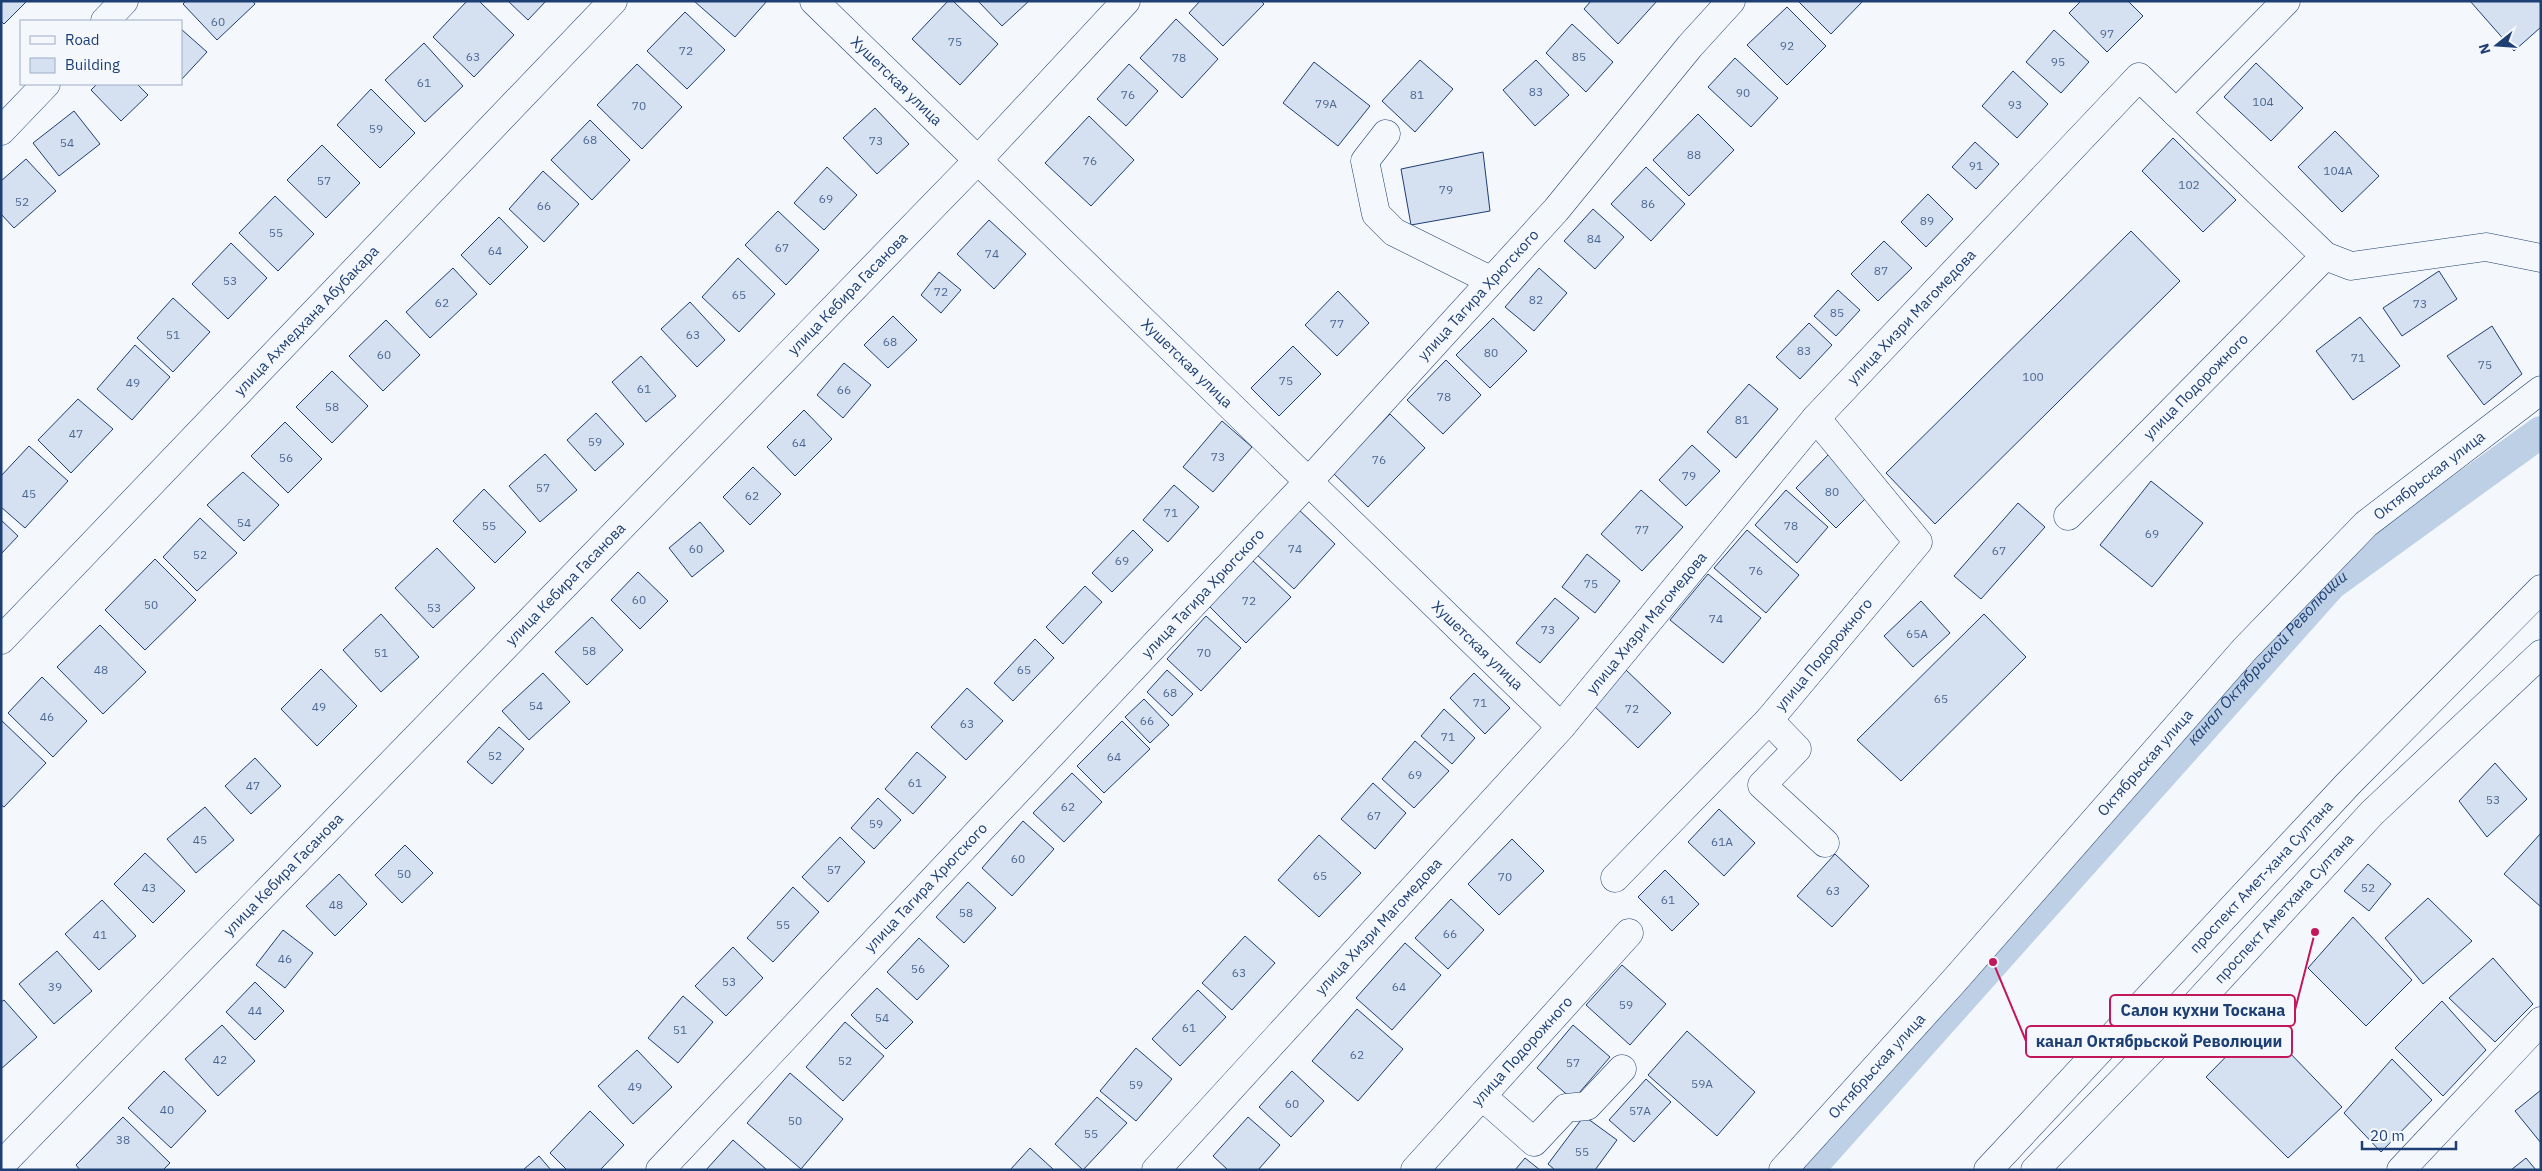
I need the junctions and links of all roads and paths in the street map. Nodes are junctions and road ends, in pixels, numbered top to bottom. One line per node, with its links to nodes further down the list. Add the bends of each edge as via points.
1 (124, 1): 7 (street)
2 (613, 1): 21 (street, улица Ахмедхана Абубакара)
3 (814, 1): 12 (street, Хушетская улица)
4 (1126, 1): 12 (street, улица Кебира Гасанова)
5 (1731, 1): 15 (street, улица Тагира Хрюгского, via 1690,46 1556,210)
6 (2286, 1): 9 (street)
7 (106, 20)
8 (45, 85): 10 (street)
9 (2176, 113): 13 (street); 17 (street, улица Хизри Магомедова, via 2139,77)
10 (1, 131)
11 (1386, 134): 15 (street, via 1365,161 1376,214 1394,232)
12 (978, 160): 18 (street, Хушетская улица); 31 (street, улица Кебира Гасанова)
13 (2325, 256): 14 (street, via 2351,266 2486,247); 19 (street, улица Подорожного)
14 (2541, 258)
15 (1490, 280): 18 (street, улица Тагира Хрюгского)
16 (2541, 390): 35 (street, Октябрьская улица, via 2359,531 2245,649 1954,981)
17 (1816, 418): 23 (street, улица Подорожного, via 1918,542); 24 (street, улица Хизри Магомедова)
18 (1309, 482): 24 (street, Хушетская улица); 32 (street, улица Тагира Хрюгского)
19 (2068, 516)
20 (2541, 589): 36 (street, проспект Амет-хана Султана, via 2348,784)
21 (1, 640)
22 (2541, 654): 37 (street, проспект Аметхана Султана, via 2372,813 2186,1015)
23 (1769, 720): 25 (street, via 1797,749 1762,785); 26 (street, улица Подорожного)
24 (1561, 727): 33 (street, улица Хизри Магомедова)
25 (1824, 843)
26 (1615, 878)
27 (1629, 933): 30 (street, улица Подорожного)
28 (2541, 1021): 38 (street)
29 (1622, 1069): 30 (street, via 1587,1106 1566,1108 1534,1142)
30 (1482, 1096): 34 (street, улица Подорожного)
31 (1, 1165)
32 (660, 1170)
33 (1156, 1170)
34 (1414, 1170)
35 (1783, 1170)
36 (1988, 1170)
37 (2035, 1170)
38 (2402, 1170)

